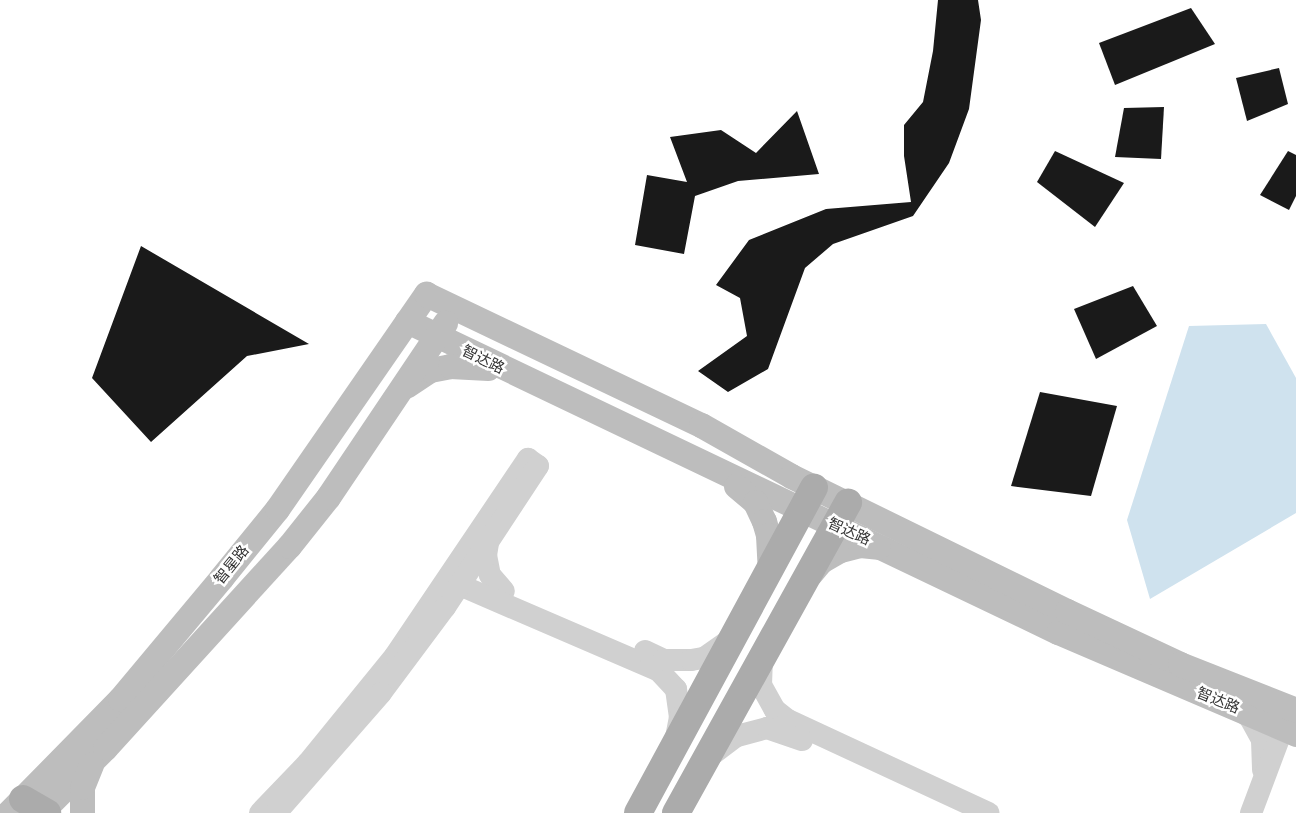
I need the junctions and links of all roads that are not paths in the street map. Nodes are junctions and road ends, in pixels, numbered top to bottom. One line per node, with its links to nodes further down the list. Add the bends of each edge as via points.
1 (426, 294): 2 (main road, 智达路); 3 (main road, 智星路)
2 (455, 308): 4 (main road, 智星路); 8 (main road, 智达路, via 701,425)
3 (407, 321): 4 (main road, 智达路); 25 (main road, 智星路, via 277,509)
4 (436, 336): 5 (main road, 智达路); 6 (main road, 智星路)
5 (506, 371): 6 (main road, via 471,365 430,370 412,380); 7 (main road, 智达路)
6 (394, 399): 22 (main road, 智星路, via 328,497 289,546)
7 (716, 471): 8 (main road, 智达路); 12 (main road, via 755,502 768,534)
8 (808, 499): 9 (main road, 智达路); 12 (main road)
9 (841, 514): 11 (main road, 智达路); 14 (main road); 20 (main road, 智达路, via 1180,664)
10 (488, 543): 13 (street); 13 (street, via 538,466 528,459); 15 (street, via 486,555)
11 (882, 547): 14 (main road, via 860,544 840,550 821,561); 19 (main road, 智达路, via 1058,632)
12 (770, 569): 17 (main road)
13 (458, 577): 15 (street); 16 (street); 27 (street, via 351,713)
14 (805, 580): 18 (main road)
15 (496, 595): 16 (street, via 469,598); 17 (street, via 664,660 677,662 704,658); 21 (street, via 659,671 676,689 680,703)
16 (445, 607): 28 (street, via 381,693)
17 (732, 638): 21 (main road)
18 (762, 656): 23 (main road); 32 (street, via 761,685 767,699 788,720)
19 (1242, 711): 20 (main road, 智达路); 24 (street, via 1250,718 1262,740 1263,773)
20 (1292, 723): 24 (street)
21 (675, 745): 29 (main road)
22 (95, 758): 25 (main road, 智星路); 26 (main road, via 82,787)
23 (705, 760): 30 (main road); 31 (street, via 737,736 767,728)
24 (1258, 808)
25 (32, 810)
26 (82, 813)
27 (260, 813)
28 (276, 813)
29 (638, 813)
30 (676, 813)
31 (965, 813)
32 (988, 813)

